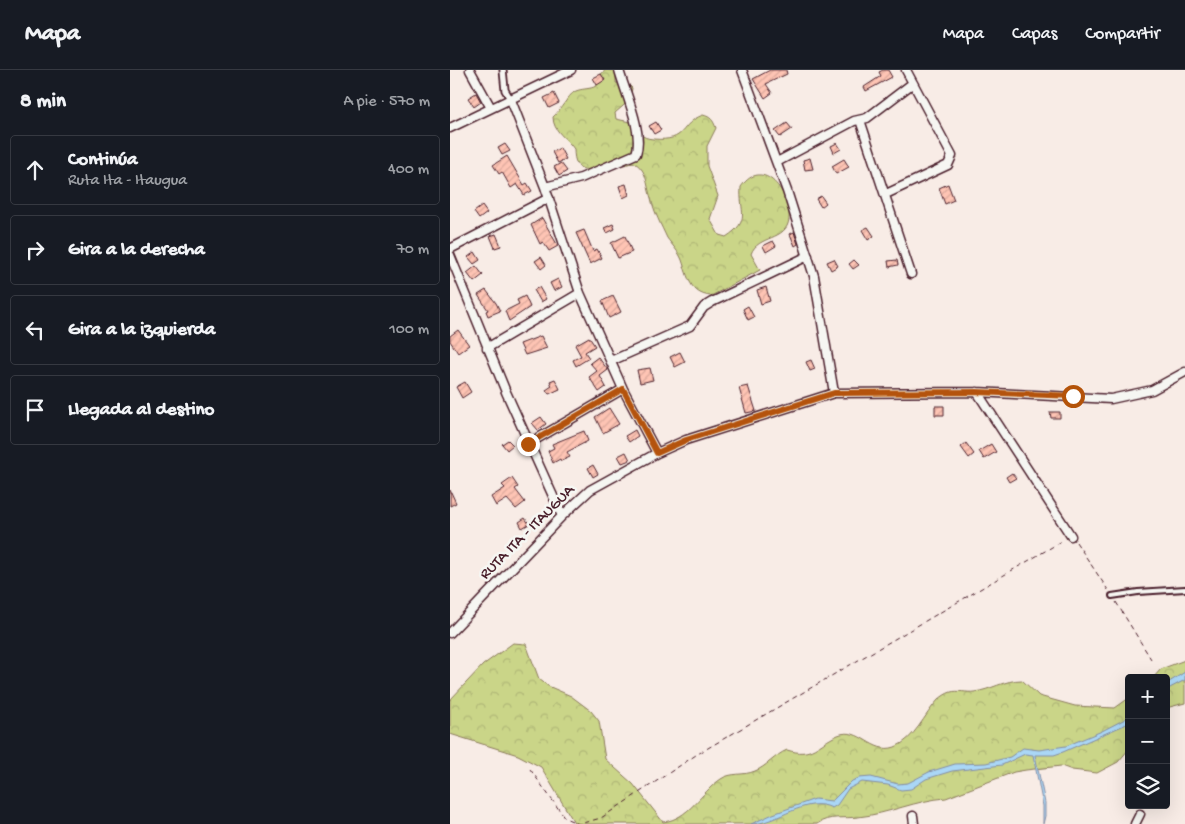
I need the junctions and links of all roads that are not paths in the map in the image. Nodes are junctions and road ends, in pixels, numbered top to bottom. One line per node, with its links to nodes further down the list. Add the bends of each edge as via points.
1 (470, 70): 9 (street)
2 (503, 70): 8 (street, via 505,90)
3 (571, 70): 8 (street)
4 (619, 70): 13 (street, via 634,116 638,142 636,154 581,178)
5 (742, 70): 12 (street)
6 (906, 70): 7 (street)
7 (913, 83): 10 (street); 14 (street, via 952,156 948,165)
8 (511, 100): 9 (street); 13 (street)
9 (491, 108): 11 (street)
10 (860, 120): 12 (street); 14 (street)
11 (450, 128)
12 (776, 162): 18 (street)
13 (545, 187): 15 (street)
14 (886, 194): 19 (street)
15 (549, 198): 16 (street); 20 (street)
16 (450, 249)
17 (450, 255): 21 (street)
18 (808, 256): 22 (street, via 712,302 704,307 690,326); 26 (street)
19 (911, 274)
20 (580, 293): 21 (street); 22 (street)
21 (487, 348): 27 (street)
22 (611, 361): 24 (street)
23 (1185, 372): 25 (street, RUTA ITA - ITAUGUA, via 1152,390 1111,399)
24 (623, 389): 27 (street); 28 (street)
25 (977, 392): 26 (street, RUTA ITA - ITAUGUA); 30 (street)
26 (834, 393): 28 (street, RUTA ITA - ITAUGUA, via 686,440)
27 (528, 444): 29 (street)
28 (657, 453): 29 (street, RUTA ITA - ITAUGUA, via 590,490)
29 (562, 516): 33 (street, RUTA ITA - ITAUGUA)
30 (1071, 536)
31 (1185, 589): 32 (lane)
32 (1112, 596)
33 (450, 633)
34 (1140, 814): 35 (street)
35 (1135, 824)

